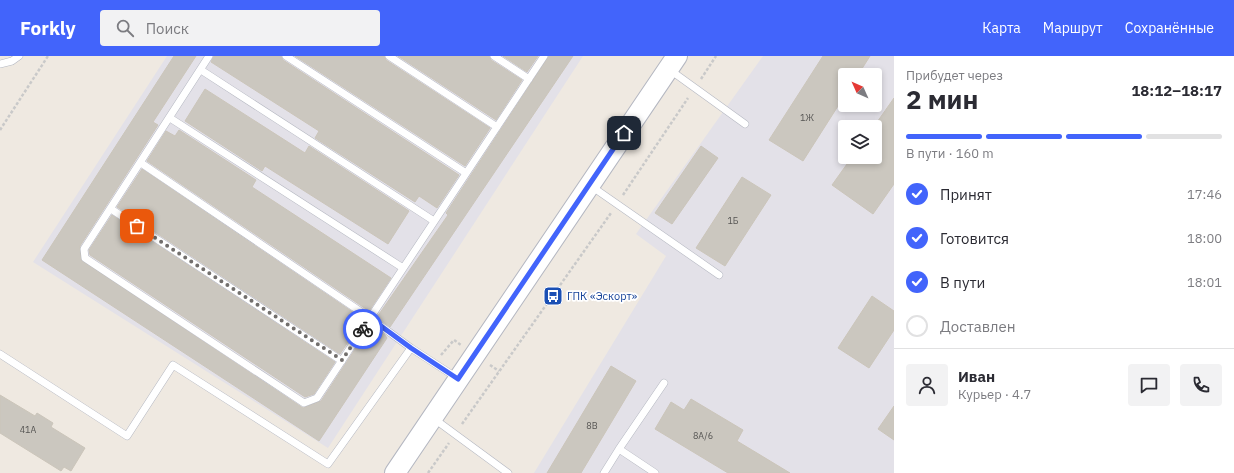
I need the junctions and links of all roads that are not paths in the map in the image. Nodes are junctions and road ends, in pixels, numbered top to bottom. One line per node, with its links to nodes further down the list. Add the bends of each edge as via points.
1 (19, 56): 8 (lane)
2 (209, 56): 9 (lane)
3 (286, 56): 15 (lane)
4 (388, 56): 13 (lane)
5 (494, 56): 10 (lane)
6 (544, 56): 10 (lane)
7 (673, 63): 12 (lane, via 695,88); 16 (main road)
8 (0, 64)
9 (201, 70): 11 (lane); 18 (lane)
10 (529, 79): 13 (lane)
11 (170, 118): 14 (lane); 19 (lane)
12 (745, 124)
13 (497, 127): 15 (lane)
14 (141, 164): 17 (lane); 21 (lane)
15 (466, 173): 18 (lane)
16 (590, 185): 20 (lane); 25 (main road)
17 (111, 209): 24 (lane); 24 (lane, via 84,250 85,258 304,403 317,398)
18 (434, 221): 19 (lane)
19 (403, 268): 21 (lane)
20 (719, 275)
21 (370, 318): 22 (lane); 24 (lane)
22 (411, 348): 23 (lane, via 328,464 173,365 127,436); 25 (lane)
23 (0, 354)
24 (342, 360)
25 (458, 379): 27 (main road)
26 (664, 383): 28 (lane)
27 (432, 418): 29 (main road); 30 (lane)
28 (618, 449): 31 (lane); 32 (lane)
29 (395, 473)
30 (508, 473)
31 (604, 473)
32 (654, 473)

